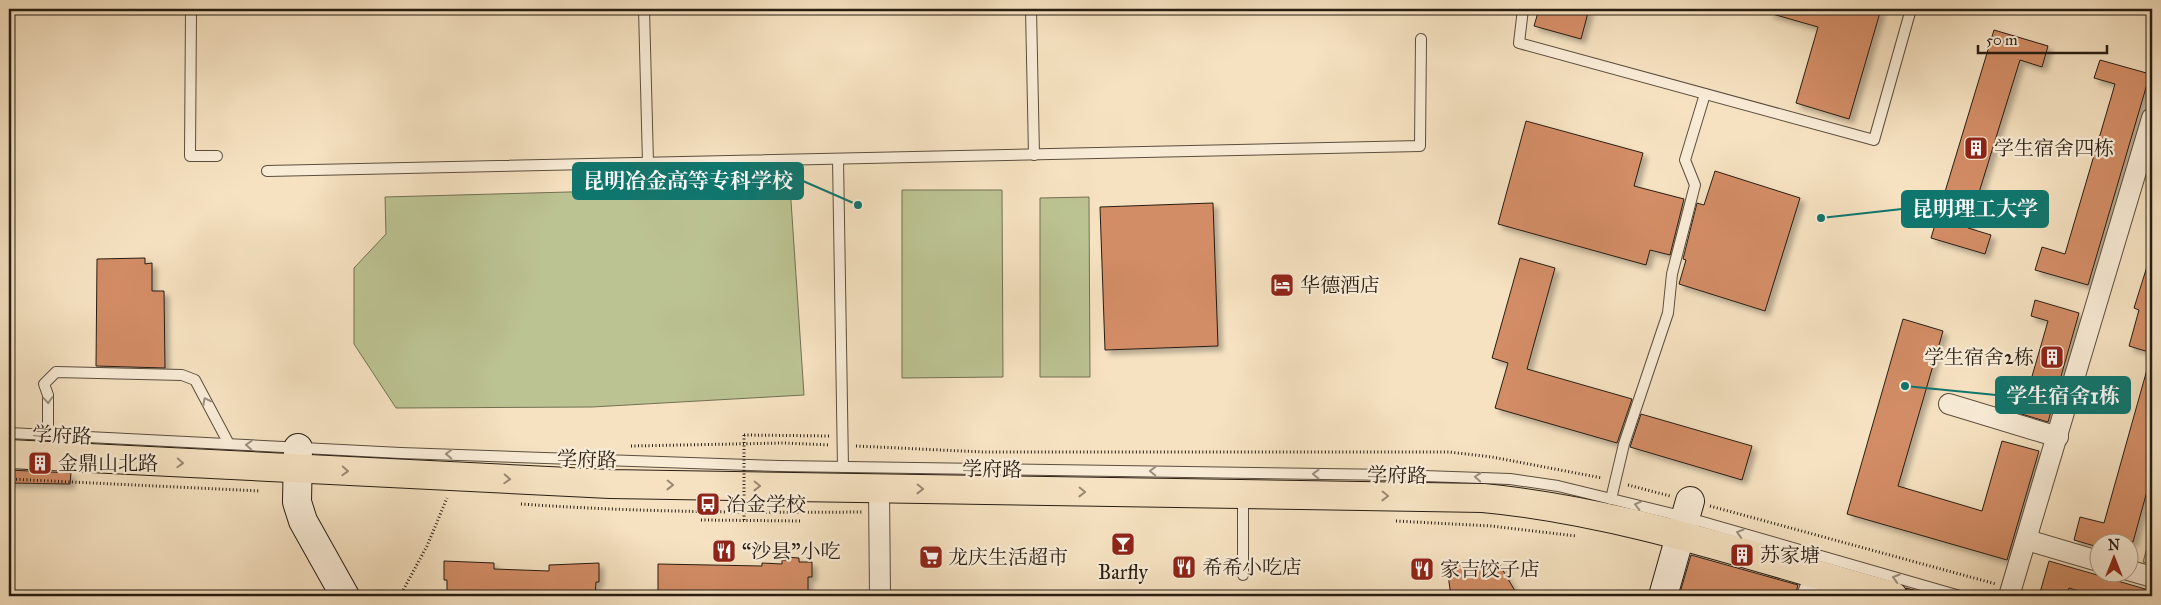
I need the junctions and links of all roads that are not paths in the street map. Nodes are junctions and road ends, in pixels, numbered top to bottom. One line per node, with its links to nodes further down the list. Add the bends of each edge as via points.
1 (192, 9): 10 (lane, via 190,156)
2 (644, 9): 12 (lane)
3 (1031, 9): 9 (lane)
4 (1523, 9): 7 (lane, via 1519,43)
5 (1911, 9): 7 (lane, via 1874,140)
6 (1421, 39): 9 (lane, via 1420,146)
7 (1705, 94): 24 (lane, via 1685,160 1695,185 1672,274 1668,313 1624,444)
8 (2152, 118): 17 (street)
9 (1034, 155): 11 (lane)
10 (217, 156)
11 (838, 159): 12 (lane); 21 (lane)
12 (648, 163): 13 (lane)
13 (267, 171)
14 (1949, 404): 17 (street)
15 (9, 432): 16 (lane, 学府路)
16 (48, 435): 18 (lane, 学府路); 18 (lane, one-way to 16, via 195,380 182,375 56,372 44,384 48,395)
17 (2058, 437): 26 (street)
18 (229, 444): 20 (lane, 学府路, one-way to 18)
19 (9, 454): 20 (main road, 学府路, one-way to 20)
20 (297, 458): 21 (lane, 学府路, one-way to 20); 22 (main road, 学府路, one-way to 22, via 457,477 610,484); 33 (street, via 297,502 303,521)
21 (843, 467): 24 (lane, 学府路, one-way to 21, via 1558,486 1468,476)
22 (879, 488): 23 (main road, 学府路, one-way to 23); 34 (street)
23 (1243, 494): 25 (main road, 学府路, one-way to 25, via 1483,498 1592,514); 29 (lane)
24 (1611, 499): 25 (lane, 学府路, one-way to 24)
25 (1693, 520): 31 (main road, 学府路); 35 (street); 36 (street); 38 (lane, 学府路, one-way to 25)
26 (2027, 540): 27 (street); 32 (street)
27 (2088, 558)
28 (2138, 573): 30 (street)
29 (1243, 575)
30 (2152, 577)
31 (1811, 586): 37 (main road, 学府路)
32 (2011, 592)
33 (345, 596)
34 (880, 596)
35 (1663, 596)
36 (1681, 596)
37 (1893, 596)
38 (1960, 596)

